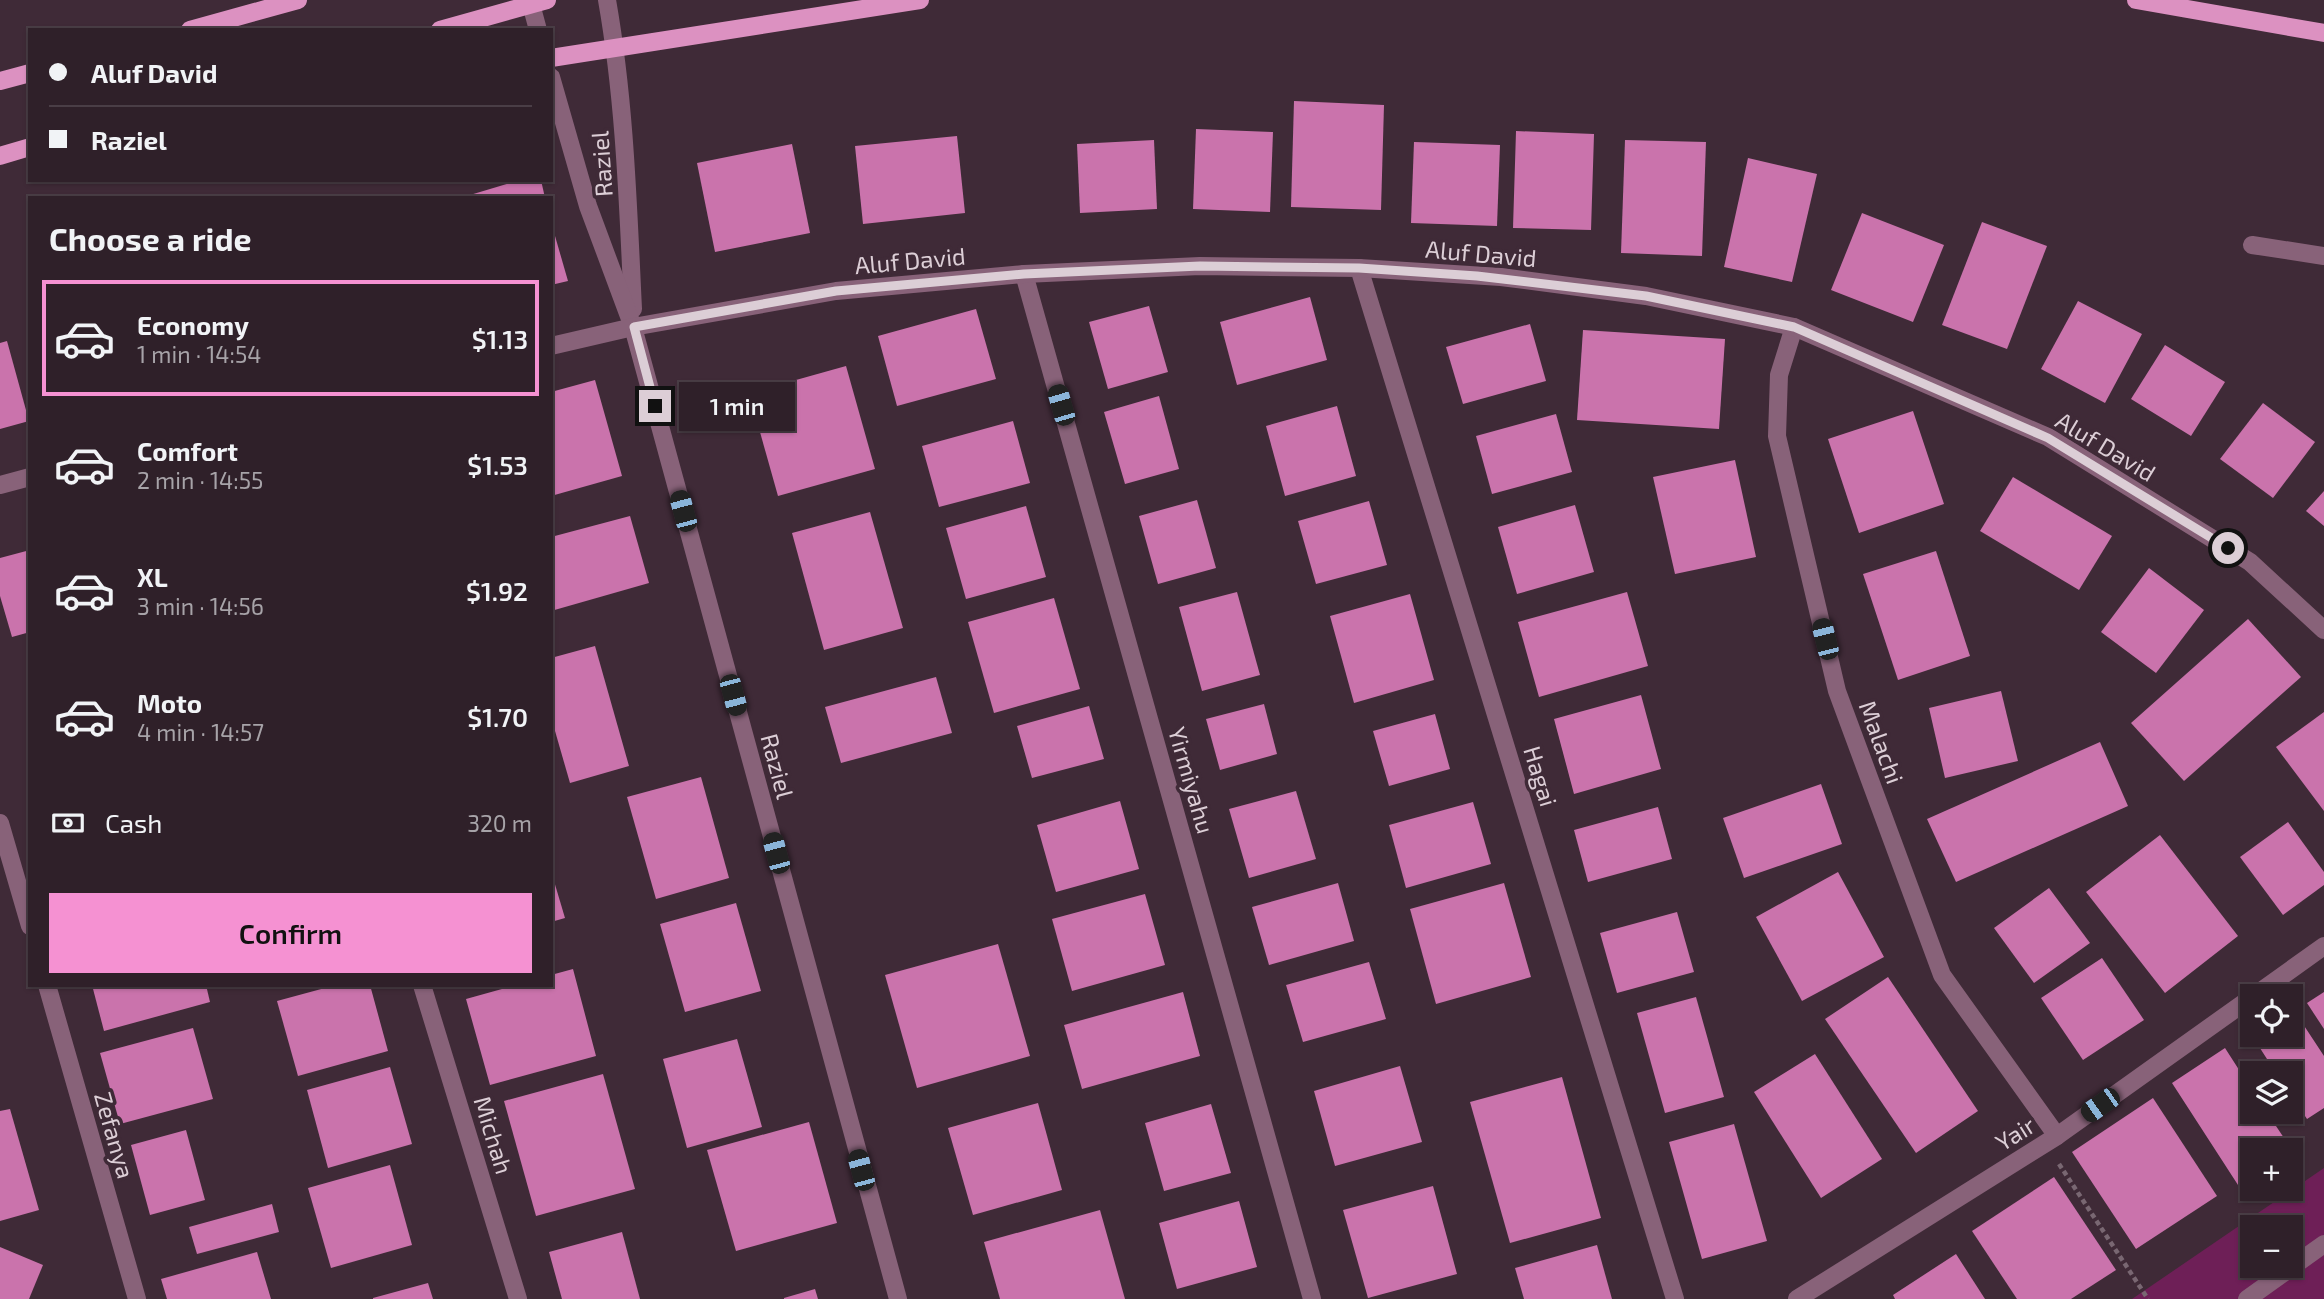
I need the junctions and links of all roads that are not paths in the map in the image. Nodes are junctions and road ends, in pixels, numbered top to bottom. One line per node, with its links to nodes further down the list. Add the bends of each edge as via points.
1 (298, 0): 6 (main road)
2 (607, 0): 10 (street, Raziel)
3 (920, 0): 10 (main road)
4 (2136, 0): 9 (main road)
5 (536, 1): 7 (main road); 8 (street)
6 (197, 28)
7 (447, 28)
8 (538, 28)
9 (2321, 37)
10 (615, 48): 11 (main road); 21 (street, Raziel, via 627,168)
11 (553, 58)
12 (28, 75): 13 (main road)
13 (0, 82)
14 (553, 84): 21 (street, Raziel, via 588,206)
15 (28, 149): 16 (main road)
16 (0, 156)
17 (2252, 245): 18 (street)
18 (2322, 249)
19 (1359, 268): 20 (street, Aluf David, via 1200,266); 22 (street, Aluf David, via 1501,277 1646,296); 40 (street, Hagai)
20 (1024, 274): 21 (street, Aluf David, via 836,291); 39 (street, Yirmiyahu)
21 (634, 327): 23 (street, Aluf David); 38 (street, Raziel)
22 (1794, 327): 26 (street, Aluf David, via 2048,438 2250,562); 34 (street, Malachi, via 1779,375 1777,436 1837,691 1942,975)
23 (553, 346)
24 (28, 478): 25 (street)
25 (0, 485)
26 (2324, 629)
27 (0, 823): 28 (street)
28 (28, 919)
29 (2324, 946): 30 (street, Yair)
30 (2270, 984)
31 (48, 987): 36 (street, Zefanya)
32 (423, 987): 37 (street, Michah)
33 (2240, 1005): 34 (street, Yair)
34 (2051, 1139): 41 (street, Yair)
35 (2324, 1244): 42 (street)
36 (137, 1299)
37 (518, 1299)
38 (898, 1299)
39 (1312, 1299)
40 (1675, 1299)
41 (1797, 1299)
42 (2247, 1299)

